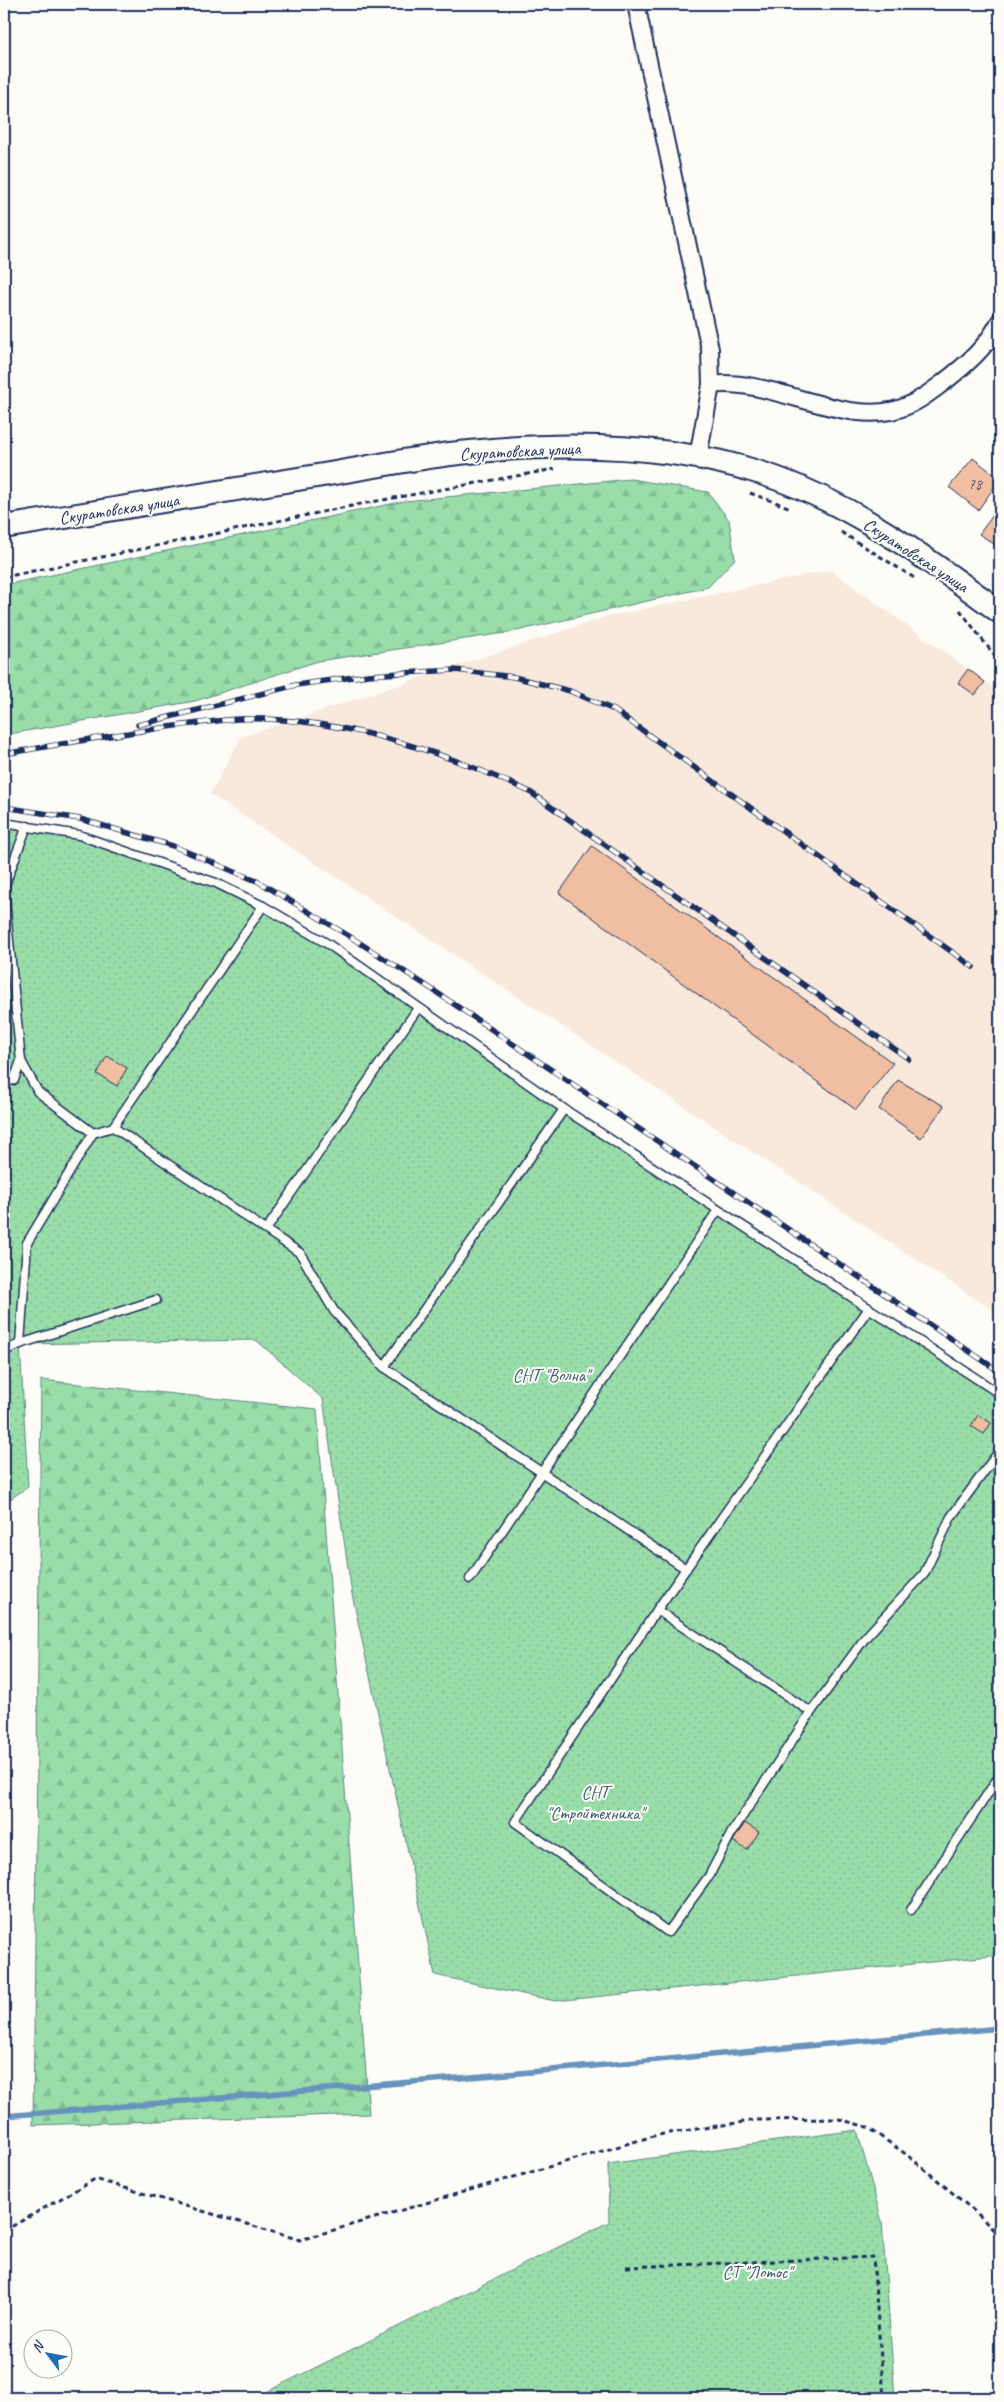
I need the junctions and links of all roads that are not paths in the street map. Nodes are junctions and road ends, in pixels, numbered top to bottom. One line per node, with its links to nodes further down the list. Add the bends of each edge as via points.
1 (636, 4): 3 (street, via 710,350)
2 (1000, 321): 3 (street, via 990,340 966,365 908,406 881,412 854,412 728,382)
3 (711, 385): 4 (street)
4 (698, 457): 5 (street, Скуратовская улица, via 614,446 459,453); 6 (street, Скуратовская улица, via 761,473 818,495 886,534)
5 (4, 527)
6 (1000, 612)
7 (4, 823): 8 (lane)
8 (27, 826): 9 (lane); 10 (lane, via 79,836 216,883)
9 (4, 889): 12 (lane)
10 (263, 906): 11 (lane, via 328,944); 15 (lane)
11 (418, 1008): 14 (lane); 18 (lane)
12 (21, 1061): 13 (lane, via 14,1080); 16 (lane, via 38,1092)
13 (4, 1082)
14 (564, 1109): 17 (lane); 23 (lane)
15 (113, 1127): 16 (lane); 18 (lane)
16 (93, 1133): 21 (lane, via 27,1243)
17 (718, 1210): 20 (lane); 26 (lane)
18 (266, 1230): 23 (lane, via 300,1253 334,1311)
19 (156, 1300): 21 (lane)
20 (868, 1308): 24 (lane); 27 (lane)
21 (20, 1344): 22 (lane)
22 (4, 1351)
23 (384, 1367): 26 (lane)
24 (1000, 1394)
25 (1000, 1450): 30 (lane, via 951,1517 924,1574 866,1638)
26 (541, 1474): 27 (lane); 28 (lane)
27 (686, 1569): 29 (lane)
28 (470, 1580)
29 (657, 1610): 30 (lane); 30 (lane, via 515,1822 668,1932 709,1876 732,1832)
30 (811, 1712)
31 (1000, 1775): 32 (lane)
32 (911, 1910)

